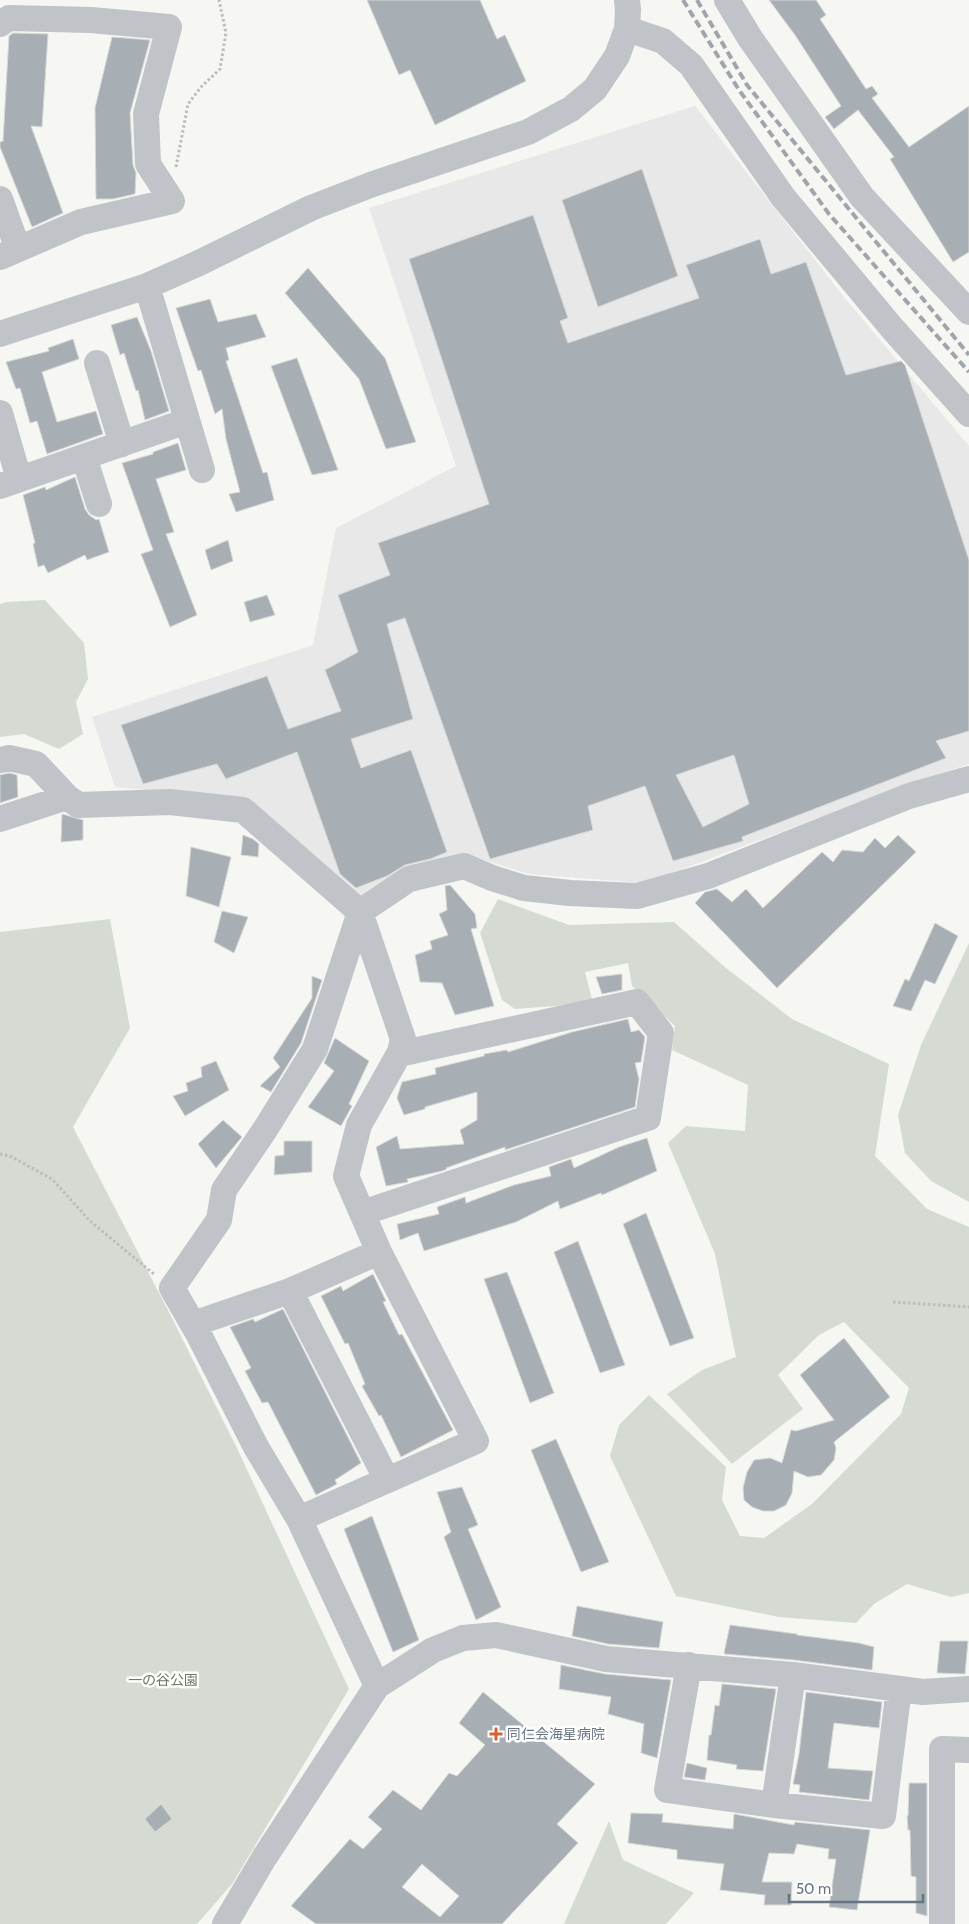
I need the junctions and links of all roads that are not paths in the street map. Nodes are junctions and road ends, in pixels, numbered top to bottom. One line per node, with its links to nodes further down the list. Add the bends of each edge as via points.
1 (627, 0): 4 (street)
2 (727, 0): 8 (street, via 750,38 862,197)
3 (0, 24): 6 (street, via 10,18 91,20 169,27 146,114 148,164 172,201 81,222)
4 (627, 29): 7 (street, via 617,56 595,89 571,109 528,132 311,208); 11 (street, via 663,41 691,65 783,197 892,328)
5 (0, 199): 6 (street)
6 (9, 253)
7 (147, 286): 9 (street); 13 (street)
8 (969, 312)
9 (0, 334)
10 (97, 363): 14 (street)
11 (968, 409)
12 (0, 413): 17 (street)
13 (187, 421): 14 (street); 16 (street)
14 (122, 444): 15 (street)
15 (84, 457): 17 (street); 18 (street)
16 (202, 470)
17 (9, 483)
18 (99, 504)
19 (0, 760): 21 (street, via 9,758 36,764)
20 (969, 779): 23 (street, via 909,796 708,876 637,896 524,888 464,866 409,880)
21 (67, 797): 22 (street); 23 (street, via 78,805 170,802 243,810)
22 (0, 819)
23 (360, 912): 24 (street, via 402,1039); 28 (street, via 315,1049 224,1190 219,1220 172,1288)
24 (399, 1054): 25 (street, via 358,1126 346,1176); 25 (street, via 637,1002 661,1033 648,1118)
25 (362, 1213): 26 (street)
26 (379, 1252): 27 (street); 29 (street, via 476,1441)
27 (290, 1291): 28 (street); 29 (street)
28 (193, 1324): 30 (street, via 256,1447)
29 (388, 1480): 30 (street)
30 (299, 1519): 33 (street)
31 (689, 1665): 32 (street); 33 (street, via 606,1659 496,1635 463,1638 433,1650); 37 (street, via 667,1790)
32 (793, 1675): 34 (street); 37 (street)
33 (377, 1686): 38 (street, via 264,1858)
34 (897, 1689): 35 (street, via 924,1692); 37 (street, via 898,1704 882,1816)
35 (969, 1689)
36 (969, 1750): 39 (street, via 942,1749)
37 (774, 1805)
38 (225, 1924)
39 (942, 1924)

